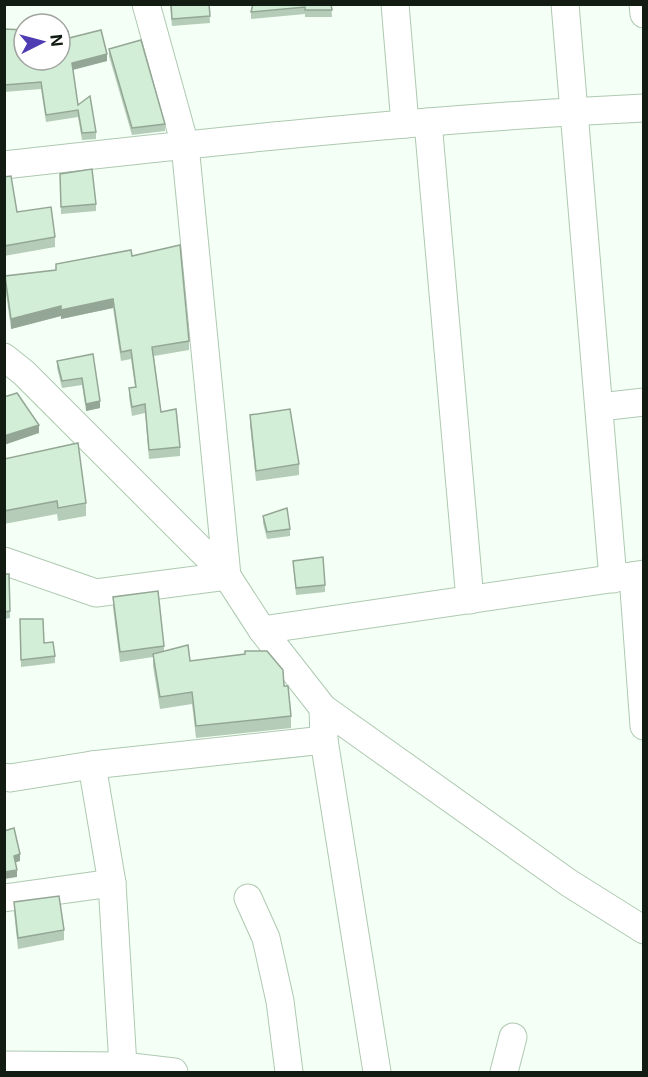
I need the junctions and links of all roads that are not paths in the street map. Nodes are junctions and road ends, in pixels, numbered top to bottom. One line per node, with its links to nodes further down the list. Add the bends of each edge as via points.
1 (146, 4): 9 (street)
2 (395, 4): 8 (street)
3 (565, 4): 7 (street)
4 (643, 4): 5 (street)
5 (644, 14)
6 (644, 108): 7 (street)
7 (575, 111): 8 (street); 13 (street)
8 (416, 123): 9 (street); 17 (street)
9 (185, 145): 10 (street); 15 (street)
10 (4, 165)
11 (4, 357): 15 (street)
12 (644, 402): 13 (street)
13 (600, 407): 16 (street)
14 (4, 561): 15 (street, via 96,593)
15 (227, 576): 18 (street)
16 (630, 576): 17 (street); 20 (street)
17 (470, 600): 18 (street)
18 (262, 630): 19 (street)
19 (322, 708): 21 (street); 27 (street, via 569,883)
20 (644, 726)
21 (324, 740): 22 (street); 33 (street)
22 (92, 765): 23 (street); 24 (street)
23 (4, 777)
24 (112, 883): 25 (street); 30 (street)
25 (4, 898)
26 (248, 898): 32 (street, via 266,938 280,1001)
27 (644, 930)
28 (513, 1037): 34 (street)
29 (4, 1065): 30 (street)
30 (123, 1066): 31 (street)
31 (174, 1072)
32 (289, 1072)
33 (377, 1072)
34 (504, 1072)

